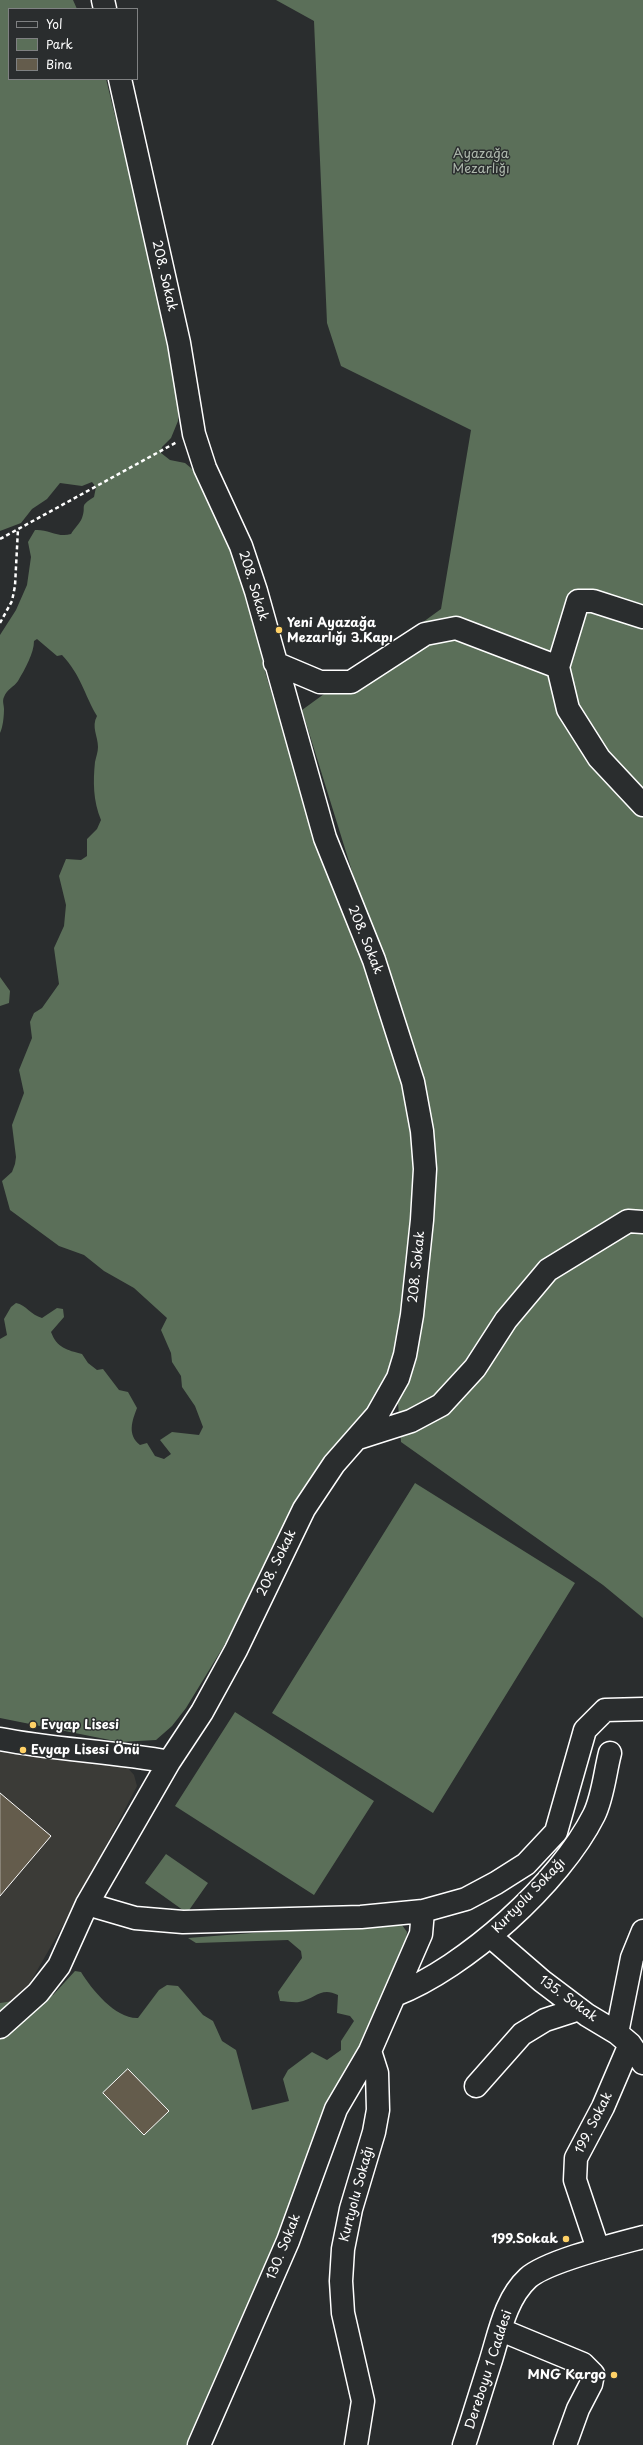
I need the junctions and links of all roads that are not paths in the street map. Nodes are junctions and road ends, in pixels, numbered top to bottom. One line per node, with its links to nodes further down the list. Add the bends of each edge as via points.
1 (120, 80): 3 (street, 208. Sokak, via 179,343 194,434 205,468 241,546)
2 (643, 617): 4 (street, via 593,601 578,601)
3 (275, 663): 4 (street, via 320,682 351,682 425,634 456,628); 7 (street, 208. Sokak, via 324,838 382,983 413,1082 422,1132 425,1168 422,1220 405,1355 398,1378 377,1415)
4 (558, 667): 5 (street, via 568,709 599,758)
5 (643, 805)
6 (643, 1222): 7 (street, via 628,1221 548,1270 506,1320 476,1368 441,1405 411,1421)
7 (358, 1438): 11 (street, 208. Sokak, via 321,1480 304,1509 272,1570 236,1650 202,1712)
8 (643, 1709): 13 (street, via 605,1710 585,1730 556,1832 526,1864 466,1899)
9 (0, 1739): 11 (street)
10 (610, 1753): 15 (street, Kurtyolu Sokağı, via 595,1813 584,1834 550,1877)
11 (169, 1762): 12 (street, 208. Sokak)
12 (87, 1904): 13 (street, via 135,1918 183,1922 361,1917); 18 (street, 208. Sokak, via 59,1966 38,1993)
13 (423, 1911): 16 (street, via 422,1934)
14 (643, 1931): 19 (street, 199. Sokak, via 632,1958)
15 (490, 1936): 16 (street, Kurtyolu Sokağı, via 432,1978); 17 (street, 135. Sokak)
16 (395, 1995): 20 (street)
17 (579, 2009): 19 (street, 135. Sokak); 22 (street, via 545,2020 522,2034)
18 (0, 2027)
19 (623, 2039): 21 (street, 135. Sokak); 24 (street, 199. Sokak, via 603,2107 576,2158 575,2180)
20 (370, 2051): 26 (street, 130. Sokak, via 336,2109 288,2241); 27 (street, Kurtyolu Sokağı, via 378,2073 378,2110 351,2209 340,2281 344,2313 363,2401)
21 (643, 2063)
22 (476, 2086)
23 (643, 2238): 24 (street, Dereboyu 1 Caddesi)
24 (598, 2249): 25 (street, Dereboyu 1 Caddesi, via 545,2268 529,2277 515,2294)
25 (501, 2330): 28 (street, Dereboyu 1 Caddesi); 29 (street, via 583,2364 593,2374)
26 (199, 2445)
27 (356, 2445)
28 (464, 2445)
29 (565, 2445)

